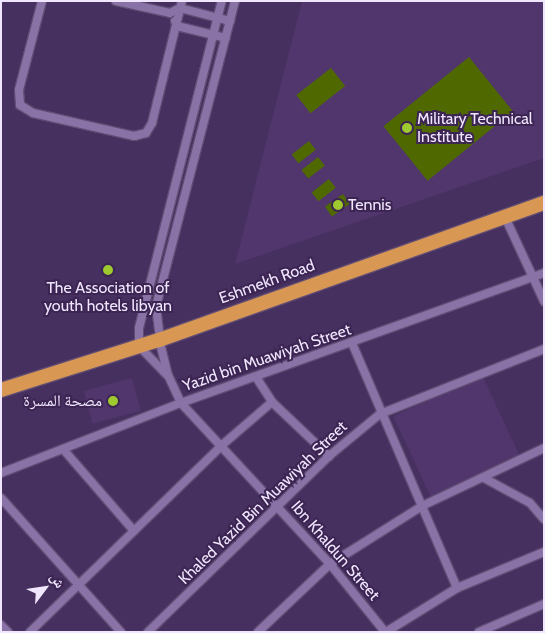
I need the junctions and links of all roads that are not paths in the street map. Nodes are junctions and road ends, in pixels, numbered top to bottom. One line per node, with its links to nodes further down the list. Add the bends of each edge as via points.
1 (42, 1): 9 (street, via 19,90 20,104 33,113 134,136 150,129)
2 (116, 1): 6 (street)
3 (222, 1): 7 (street)
4 (235, 1): 8 (street)
5 (181, 4): 6 (street); 7 (street); 9 (street)
6 (170, 13): 9 (street)
7 (218, 18): 8 (street); 10 (street)
8 (230, 21): 11 (street)
9 (177, 26): 10 (street)
10 (213, 35): 11 (street); 19 (street, via 139,328)
11 (226, 38): 17 (street, via 156,306)
12 (544, 203): 13 (highway, Eshmekh Road)
13 (505, 217): 15 (street); 17 (highway, Eshmekh Road)
14 (544, 273): 15 (street, Yazid bin Muawiyah Street)
15 (532, 278): 16 (street); 18 (street, Yazid bin Muawiyah Street)
16 (544, 301)
17 (159, 340): 19 (highway, Eshmekh Road); 21 (street)
18 (352, 343): 22 (street, Yazid bin Muawiyah Street); 26 (street)
19 (139, 346): 21 (street); 23 (highway, Eshmekh Road)
20 (544, 349): 26 (street, Khaled Yazid Bin Muawiyah Street)
21 (168, 376): 25 (street, Ibn Khaldun Street)
22 (256, 377): 24 (street); 25 (street, Yazid bin Muawiyah Street)
23 (1, 390)
24 (272, 402): 27 (street); 30 (street)
25 (181, 403): 27 (street, Ibn Khaldun Street); 29 (street, Yazid bin Muawiyah Street)
26 (380, 414): 30 (street, Khaled Yazid Bin Muawiyah Street); 34 (street)
27 (221, 446): 35 (street, Ibn Khaldun Street); 37 (street)
28 (544, 448): 32 (street)
29 (63, 450): 31 (street, Yazid bin Muawiyah Street); 37 (street)
30 (329, 456): 35 (street, Khaled Yazid Bin Muawiyah Street)
31 (1, 473)
32 (484, 478): 34 (street); 36 (street, via 530,503)
33 (1, 498): 40 (street)
34 (422, 506): 39 (street); 41 (street)
35 (279, 508): 39 (street, Ibn Khaldun Street); 47 (street, Khaled Yazid Bin Muawiyah Street)
36 (544, 519)
37 (134, 530): 40 (street)
38 (544, 552): 41 (street)
39 (330, 564): 48 (street); 49 (street, Ibn Khaldun Street)
40 (79, 586): 45 (street); 46 (street)
41 (458, 588): 49 (street)
42 (544, 604): 50 (street)
43 (1, 625): 44 (street)
44 (8, 632)
45 (30, 632)
46 (121, 632)
47 (148, 632)
48 (258, 632)
49 (385, 632)
50 (479, 632)

